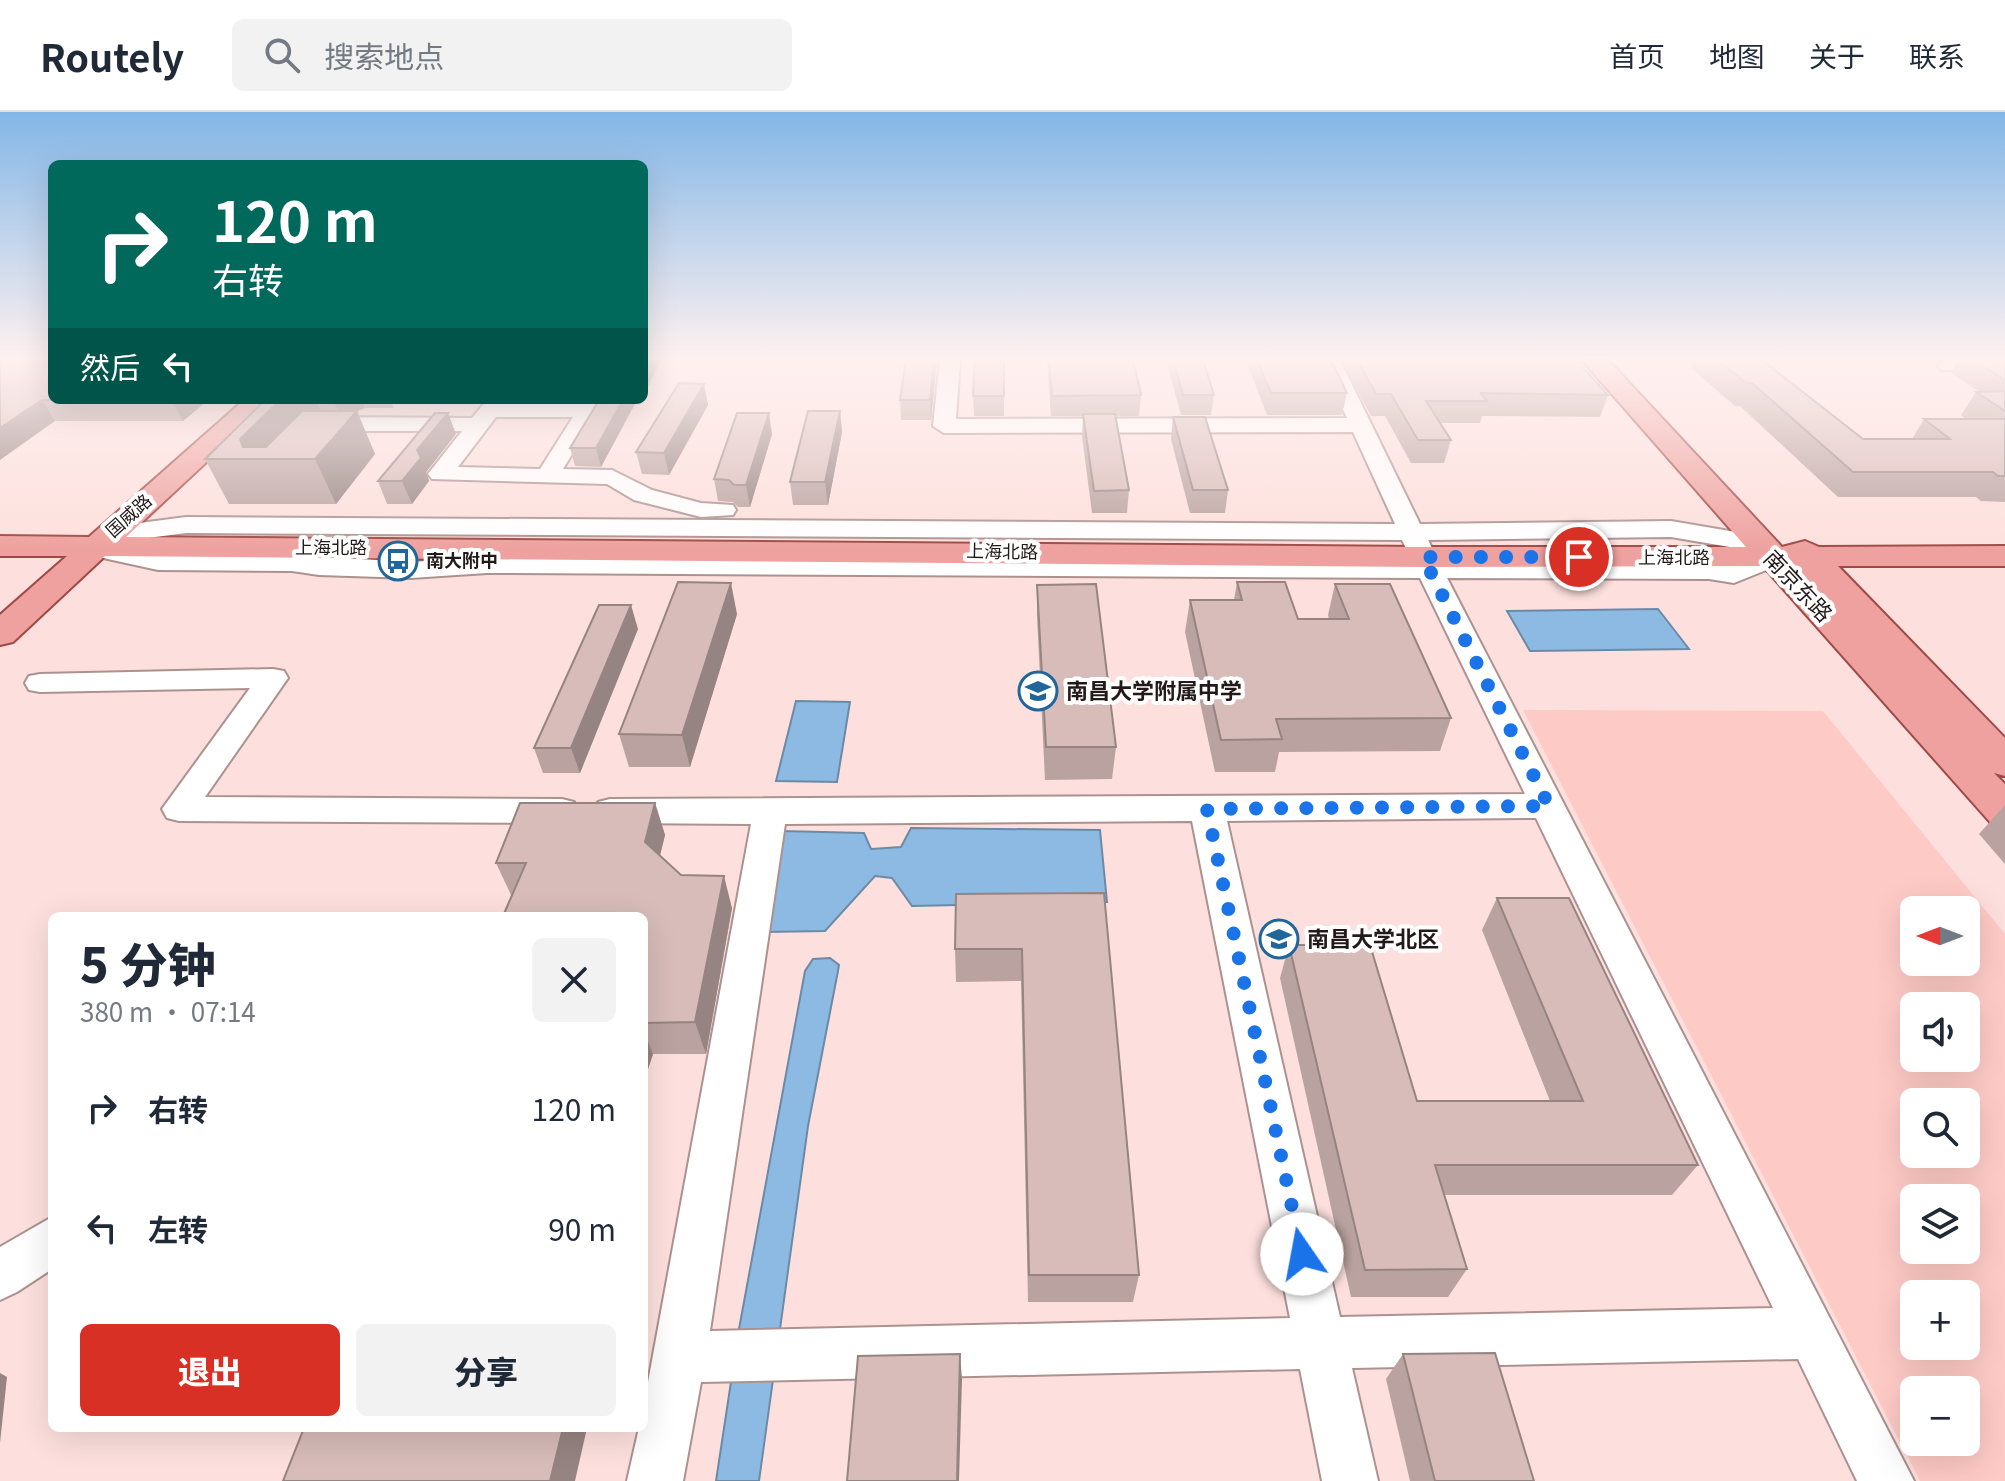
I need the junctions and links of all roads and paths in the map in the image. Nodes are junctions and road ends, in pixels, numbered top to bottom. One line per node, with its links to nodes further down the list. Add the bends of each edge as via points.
1 (194, 424): 14 (main road)
2 (210, 424): 16 (main road, 国威路)
3 (230, 424): 16 (main road, 国威路)
4 (253, 424): 16 (main road, via 169,503)
5 (335, 424): 12 (street)
6 (480, 424): 13 (street, via 440,474)
7 (579, 424): 13 (street)
8 (944, 424): 11 (street)
9 (1658, 424): 22 (main road, 南京东路)
10 (1676, 424): 22 (main road, 南京东路)
11 (1359, 425): 20 (street)
12 (305, 455)
13 (547, 476): 15 (street, via 612,477)
14 (131, 479)
15 (643, 495): 18 (street, via 649,512); 20 (street, via 701,510)
16 (96, 529): 17 (main road, 上海北路); 18 (main road, 上海北路); 20 (main road, 上海北路, via 692,549); 21 (main road, 上海北路); 24 (main road, 国威路); 25 (main road, 国威路)
17 (0, 533)
18 (640, 533): 20 (main road, 上海北路)
19 (2005, 543): 22 (main road, 上海北路)
20 (1417, 544): 22 (main road, 上海北路); 28 (street)
21 (0, 546)
22 (1785, 550): 23 (main road, 上海北路); 27 (main road, 南京东路); 30 (main road, 南京东路)
23 (2005, 556)
24 (0, 602)
25 (0, 634)
26 (40, 683): 31 (street, via 273,678 179,809)
27 (2005, 762)
28 (1549, 806): 29 (street); 34 (street)
29 (1207, 809): 31 (street); 35 (street)
30 (2005, 811)
31 (770, 812): 36 (street)
32 (48, 1244): 33 (street)
33 (0, 1275)
34 (1809, 1333): 35 (street); 39 (street)
35 (1321, 1343): 36 (street); 38 (street)
36 (698, 1356): 37 (street)
37 (655, 1481)
38 (1350, 1481)
39 (1886, 1481)

